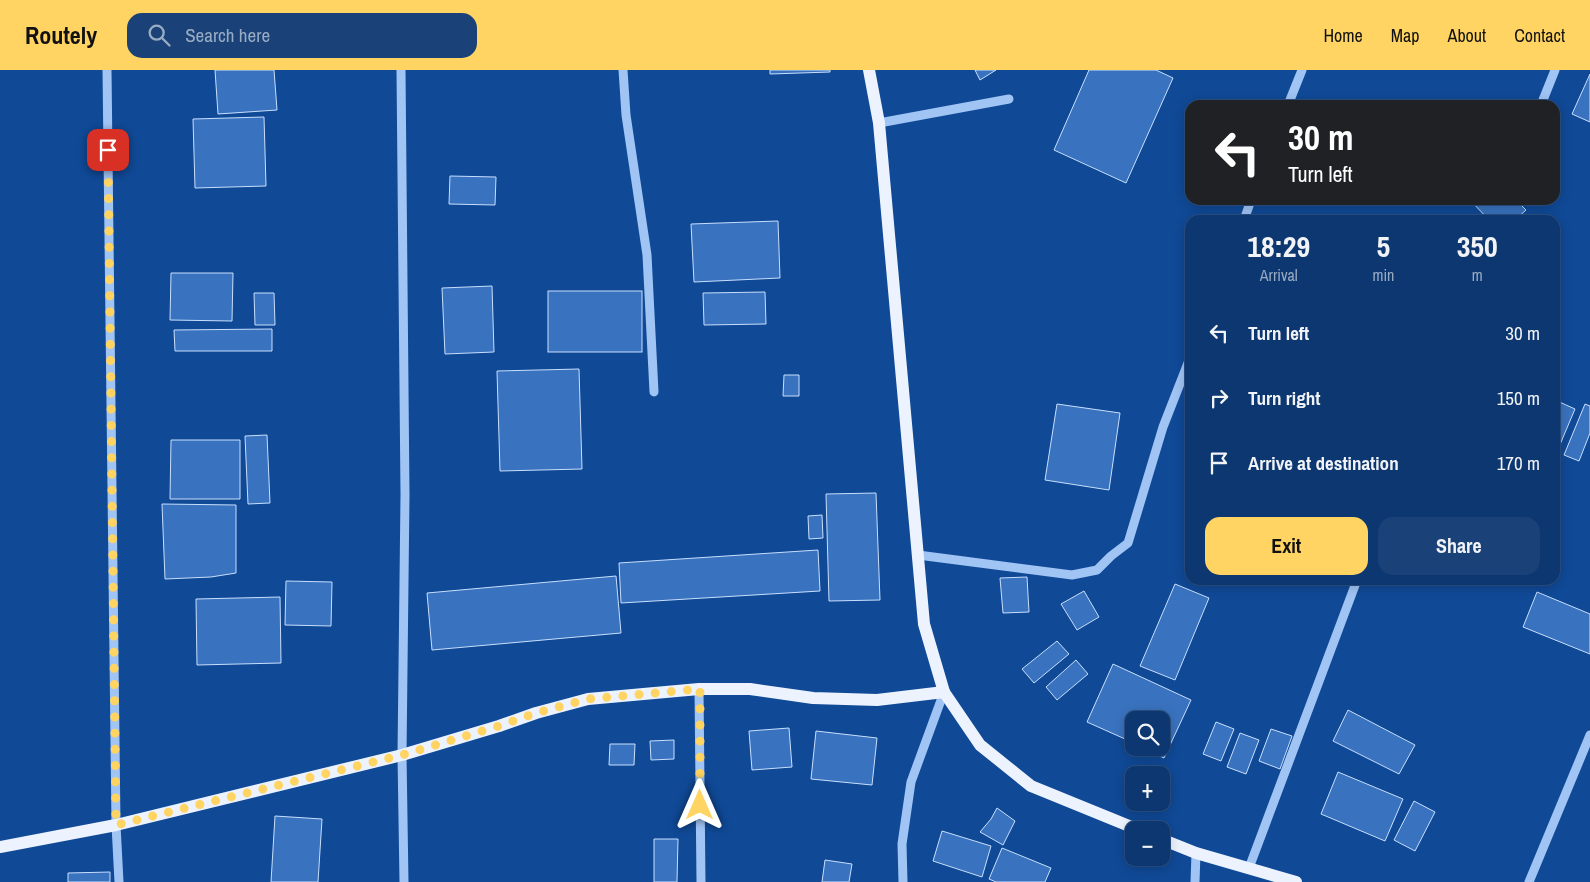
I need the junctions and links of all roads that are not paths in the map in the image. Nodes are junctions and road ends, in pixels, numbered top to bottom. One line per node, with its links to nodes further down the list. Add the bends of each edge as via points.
1 (108, 70): 20 (street)
2 (401, 70): 18 (street)
3 (623, 70): 12 (street, via 626,115 647,255)
4 (869, 70): 10 (main road)
5 (1302, 70): 8 (street)
6 (1555, 70): 9 (street)
7 (1009, 100): 10 (street)
8 (1290, 100)
9 (1543, 100)
10 (880, 123): 13 (main road)
11 (1185, 371): 13 (street, via 1163,427 1128,543 1096,570 1072,575)
12 (654, 392)
13 (918, 555): 16 (main road, via 924,624)
14 (1355, 585): 24 (street)
15 (700, 689): 16 (main road, via 750,689 813,698 877,700); 18 (main road, via 588,699); 27 (street)
16 (944, 692): 19 (main road, via 980,745 1031,786); 28 (street, via 911,782 902,844)
17 (1590, 734): 31 (street)
18 (402, 755): 20 (main road); 26 (street)
19 (1125, 824)
20 (116, 825): 22 (main road); 25 (street)
21 (1170, 843): 23 (main road)
22 (0, 848)
23 (1196, 853): 24 (main road); 29 (street)
24 (1249, 868): 30 (main road)
25 (119, 882)
26 (404, 882)
27 (700, 882)
28 (902, 882)
29 (1195, 882)
30 (1296, 882)
31 (1529, 882)

